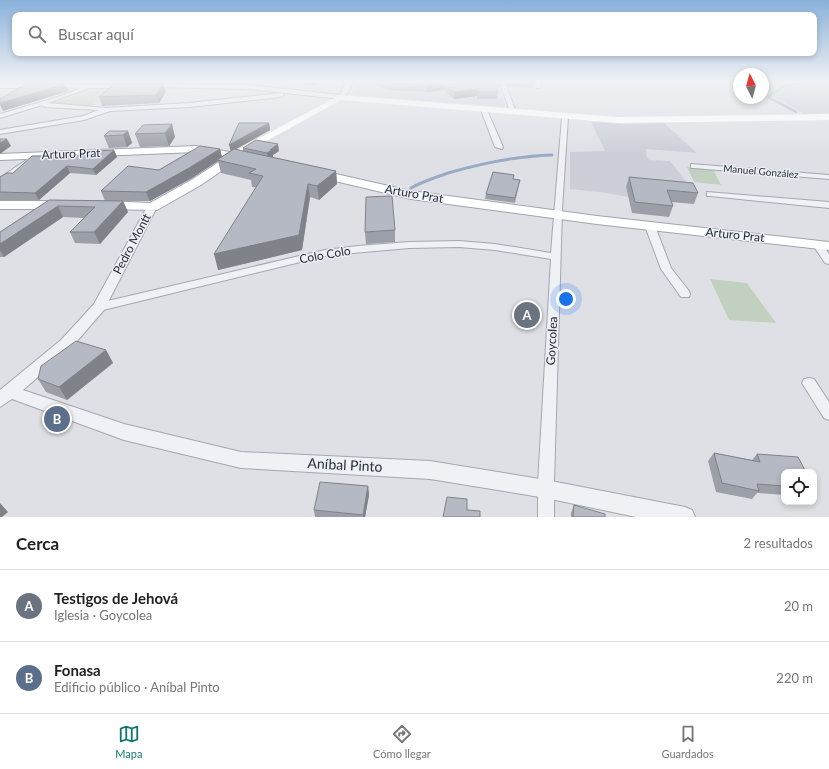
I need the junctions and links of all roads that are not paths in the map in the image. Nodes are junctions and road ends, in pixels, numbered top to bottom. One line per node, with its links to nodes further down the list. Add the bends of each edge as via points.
1 (34, 106): 12 (street)
2 (69, 106): 8 (street)
3 (95, 106): 8 (street)
4 (166, 106): 9 (street)
5 (324, 106): 17 (main road, Pedro Montt)
6 (441, 106): 10 (main road)
7 (511, 106): 11 (street)
8 (93, 108): 9 (street)
9 (109, 109): 15 (street, via 84,118)
10 (484, 110): 11 (main road); 16 (street)
11 (513, 112): 13 (main road)
12 (0, 116)
13 (565, 117): 14 (main road, via 652,120); 31 (street, Goycolea)
14 (829, 117)
15 (0, 132)
16 (499, 147)
17 (239, 153): 18 (main road, Arturo Prat, via 196,149); 20 (main road, Arturo Prat); 30 (main road, Pedro Montt, via 197,182)
18 (37, 156): 19 (main road, Arturo Prat); 24 (street)
19 (0, 157)
20 (256, 161)
21 (694, 166): 23 (street, Manuel González)
22 (302, 171): 31 (main road, Arturo Prat, via 412,194)
23 (829, 177)
24 (0, 182)
25 (710, 194): 29 (street)
26 (0, 205): 27 (main road)
27 (79, 205)
28 (95, 205): 30 (main road)
29 (829, 205)
30 (152, 207): 37 (street, Pedro Montt)
31 (559, 214): 32 (main road, Arturo Prat); 34 (street, Goycolea)
32 (650, 226): 33 (main road, Arturo Prat); 36 (street, via 666,269)
33 (823, 245): 35 (street)
34 (556, 257): 37 (street, Colo Colo, via 458,244 325,253); 41 (street, Goycolea)
35 (829, 261)
36 (685, 294)
37 (98, 308): 39 (street, Pedro Montt, via 66,344)
38 (809, 383): 40 (street)
39 (5, 396): 41 (street, Aníbal Pinto, via 124,432 241,460 430,470)
40 (829, 414)
41 (546, 489): 42 (street, Goycolea); 43 (street, Aníbal Pinto)
42 (546, 517)
43 (685, 517)

